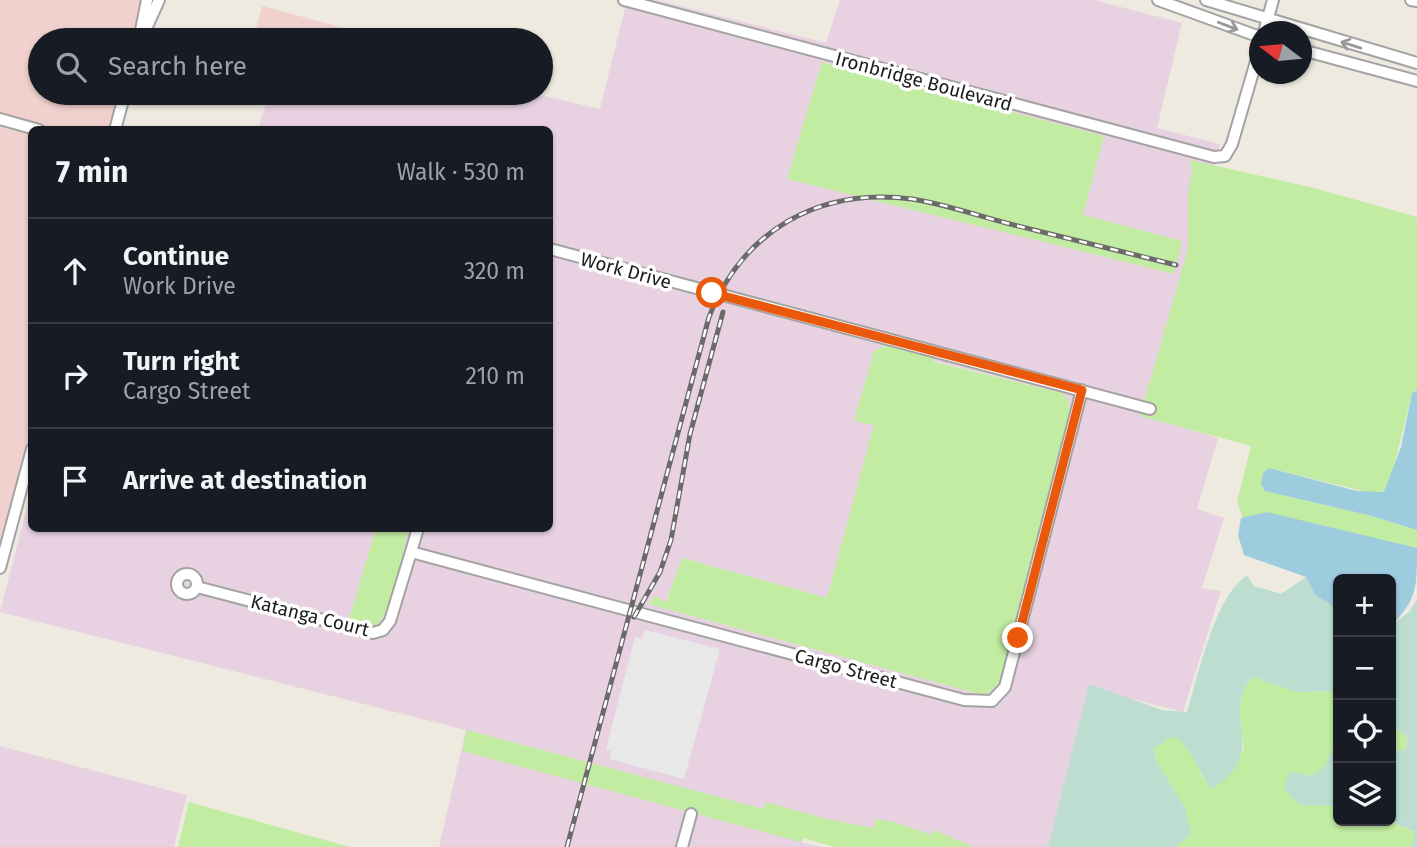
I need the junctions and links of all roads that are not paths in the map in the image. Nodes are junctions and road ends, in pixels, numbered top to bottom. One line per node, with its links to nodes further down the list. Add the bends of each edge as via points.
1 (146, 0): 11 (street)
2 (159, 0): 12 (street)
3 (624, 0): 9 (street, Ironbridge Boulevard)
4 (1158, 0): 13 (street, one-way to 13)
5 (1206, 0): 10 (street)
6 (1273, 0): 10 (street)
7 (1411, 0): 8 (street)
8 (1417, 2)
9 (642, 3): 17 (street, Ironbridge Boulevard, via 1214,157 1226,156 1232,145)
10 (1267, 20): 15 (street, one-way to 10)
11 (142, 28)
12 (146, 28)
13 (1249, 33)
14 (1312, 53): 16 (street)
15 (1417, 63)
16 (1417, 81)
17 (1249, 84)
18 (122, 105): 20 (street)
19 (0, 119): 21 (street)
20 (116, 126)
21 (28, 127)
22 (553, 250): 23 (street, Work Drive)
23 (1082, 390): 24 (street, Work Drive); 27 (street, Cargo Street, via 1005,687 992,701 964,700)
24 (1150, 408)
25 (28, 464): 28 (street)
26 (417, 532): 27 (street)
27 (411, 552): 29 (street, Katanga Court, via 390,621 373,633)
28 (0, 568)
29 (197, 587)
30 (691, 814): 31 (street)
31 (682, 847)

